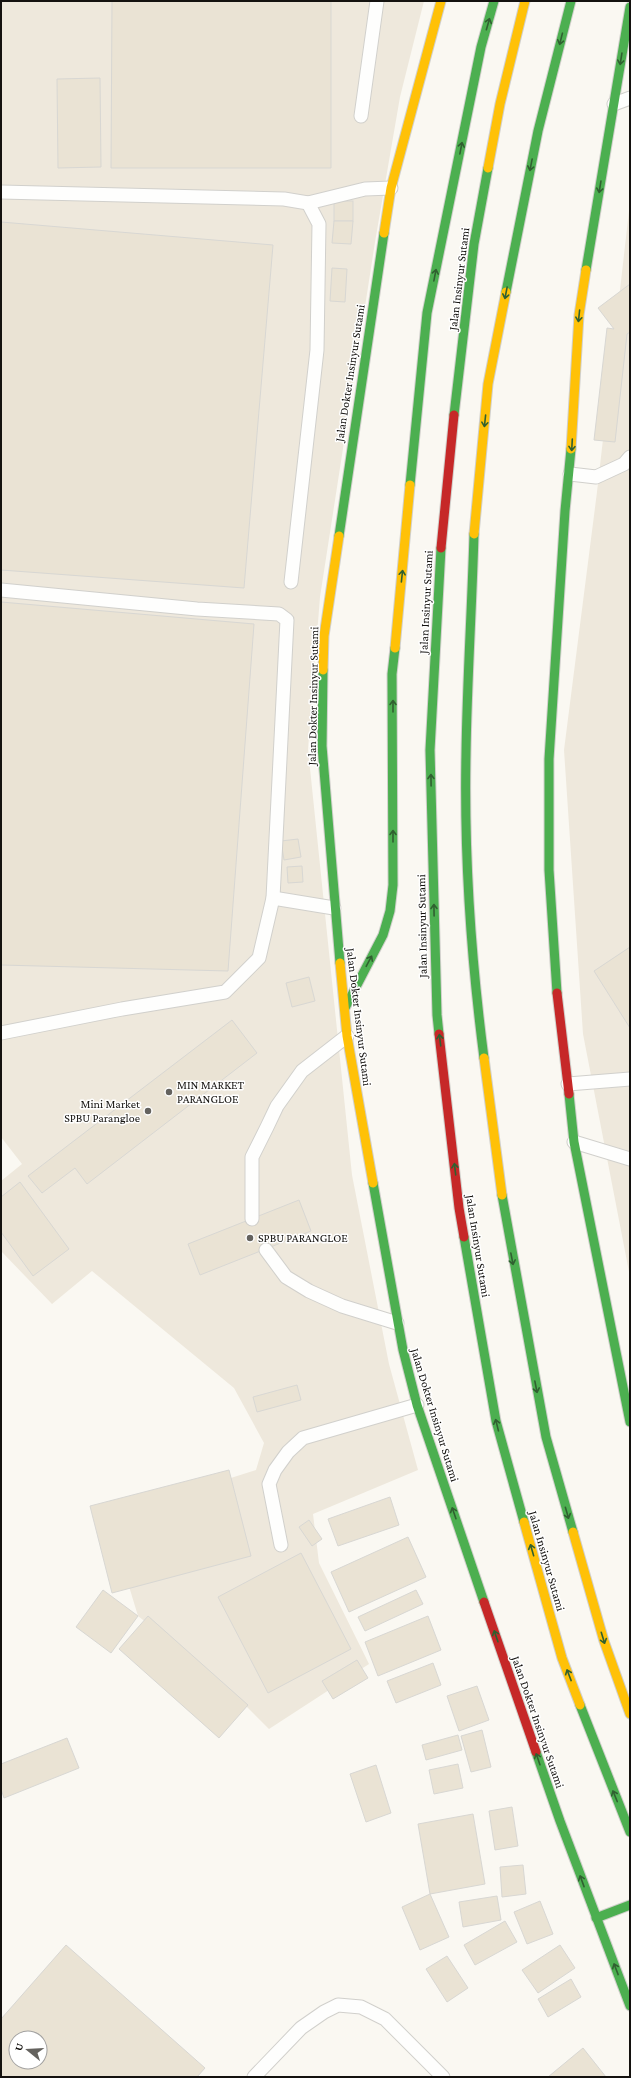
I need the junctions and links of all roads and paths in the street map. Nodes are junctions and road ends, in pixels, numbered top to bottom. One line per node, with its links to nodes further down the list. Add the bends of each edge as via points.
1 (377, 1): 9 (lane)
2 (441, 1): 10 (main road, Jalan Dokter Insinyur Sutami)
3 (494, 1): 19 (main road, one-way to 3, via 383,935 390,911 393,885 392,674 427,313 481,47)
4 (525, 1): 33 (main road, Jalan Insinyur Sutami, one-way to 4, via 562,1658 498,1429 459,1208 437,1015 430,750 442,531 474,244 500,104)
5 (571, 1): 32 (main road, one-way to 32, via 538,131 488,384 475,515 466,755 469,884 479,1021 505,1221 546,1437 604,1641)
6 (630, 7): 8 (main road, one-way to 8)
7 (630, 98): 8 (lane)
8 (614, 104): 14 (main road, one-way to 14, via 579,315)
9 (361, 116)
10 (391, 188): 12 (lane, via 365,189); 18 (main road, Jalan Dokter Insinyur Sutami, via 324,636 322,746)
11 (1, 192): 12 (lane, via 284,199)
12 (308, 203): 15 (lane, via 319,224 316,350)
13 (630, 457): 14 (lane, via 624,464 596,477)
14 (570, 474): 23 (main road, via 565,511 549,760 549,854 557,990)
15 (291, 582)
16 (1, 590): 17 (lane, via 197,609 279,614 287,620)
17 (273, 898): 18 (lane); 20 (lane, via 259,958 225,992)
18 (334, 908): 19 (main road, Jalan Dokter Insinyur Sutami)
19 (345, 1008): 21 (main road, Jalan Dokter Insinyur Sutami)
20 (1, 1033)
21 (347, 1036): 26 (lane, via 302,1071 277,1106 266,1127 252,1157); 28 (main road, Jalan Dokter Insinyur Sutami)
22 (630, 1078): 23 (lane)
23 (568, 1084): 24 (main road)
24 (574, 1142): 25 (lane); 30 (main road)
25 (630, 1159)
26 (252, 1219)
27 (266, 1250): 28 (lane, via 286,1277 309,1291 342,1306)
28 (397, 1323): 29 (main road, Jalan Dokter Insinyur Sutami)
29 (417, 1405): 31 (lane, via 303,1438 288,1452 269,1484); 35 (main road, Jalan Dokter Insinyur Sutami, one-way to 29)
30 (630, 1422)
31 (281, 1545)
32 (630, 1714)
33 (630, 1832)
34 (630, 1905): 35 (main road)
35 (596, 1918): 36 (main road, Jalan Dokter Insinyur Sutami, one-way to 35)
36 (630, 2006)
37 (254, 2077): 38 (lane, via 301,2028 331,2009 349,2006 361,2007 385,2020)
38 (443, 2077)

